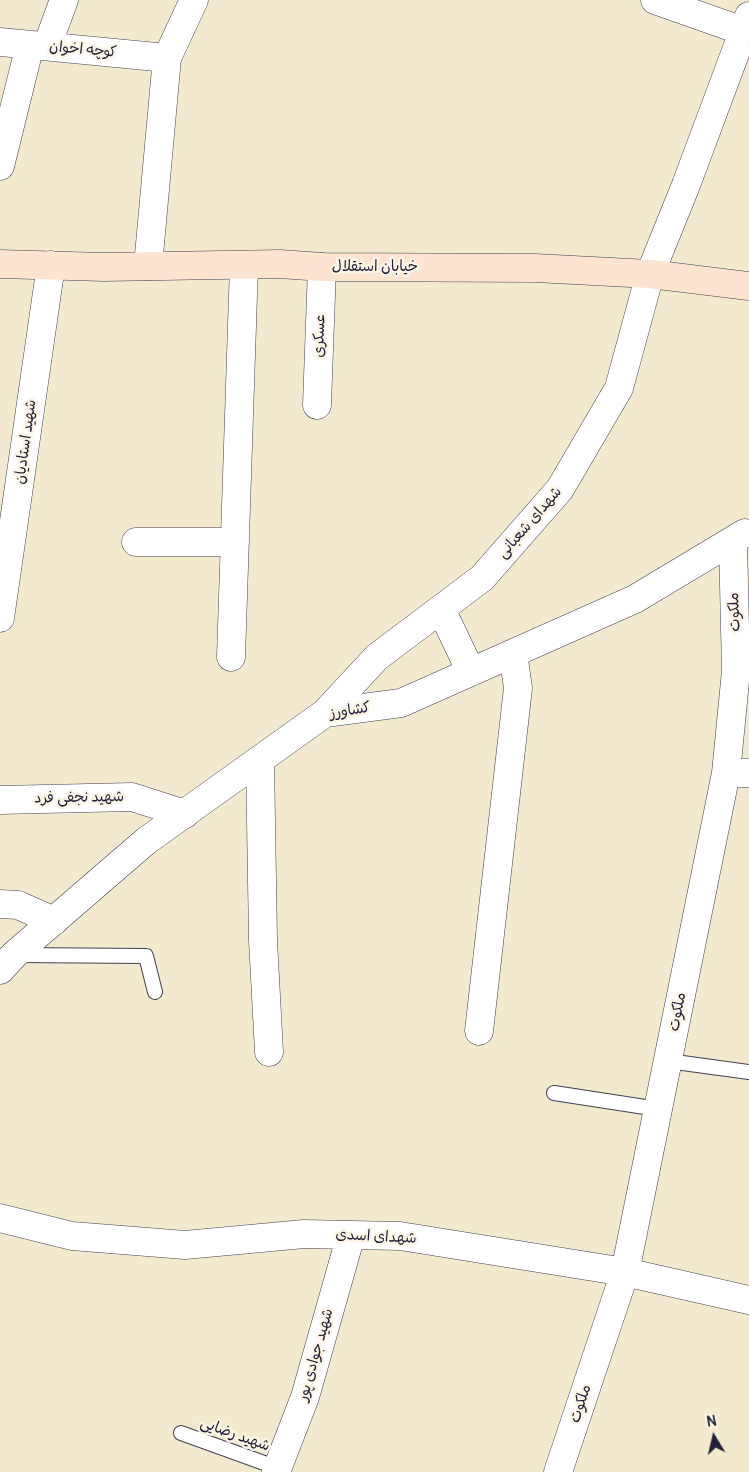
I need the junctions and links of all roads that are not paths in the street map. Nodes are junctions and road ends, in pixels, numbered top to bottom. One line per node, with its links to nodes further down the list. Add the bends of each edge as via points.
1 (64, 0): 6 (street)
2 (194, 0): 7 (street)
3 (655, 0): 4 (street)
4 (746, 24): 14 (street, شهدای شعبانی)
5 (0, 42): 6 (street, کوچه اخوان)
6 (39, 45): 7 (street, کوچه اخوان); 8 (street)
7 (167, 58): 12 (street)
8 (0, 166)
9 (0, 264): 10 (street, خیابان استقلال)
10 (51, 265): 12 (street, خیابان استقلال); 20 (street, شهید استادیان)
11 (244, 265): 12 (street, خیابان استقلال); 13 (street, خیابان استقلال); 19 (street)
12 (148, 266)
13 (322, 267): 14 (street, خیابان استقلال, via 535,268); 16 (street, عسکری)
14 (650, 274): 15 (street, خیابان استقلال); 21 (street, شهدای شعبانی, via 619,388 560,489 482,578)
15 (749, 286)
16 (317, 405)
17 (741, 536): 23 (street, کشاورز, via 635,599); 28 (street, ملکوت, via 736,671)
18 (136, 542): 19 (street)
19 (235, 542): 24 (street)
20 (4, 567): 22 (street, شهید استادیان)
21 (441, 609): 25 (street); 26 (street, شهدای شعبانی, via 377,657)
22 (0, 618)
23 (513, 653): 25 (street, کشاورز); 35 (street, via 518,688)
24 (231, 657)
25 (471, 672): 26 (street, کشاورز, via 401,703)
26 (325, 713): 27 (street, کشاورز)
27 (260, 760): 30 (street, کشاورز); 36 (street, via 263,940)
28 (738, 773): 37 (street, ملکوت)
29 (0, 800): 30 (street, شهید نجفی فرد, via 132,798)
30 (185, 814): 32 (street, کشاورز, via 146,841)
31 (0, 904): 32 (street, via 18,905)
32 (54, 921): 33 (street, کشاورز)
33 (7, 963): 34 (lane, via 146,956)
34 (155, 992)
35 (479, 1031)
36 (269, 1052)
37 (668, 1061): 38 (lane); 40 (street, ملکوت)
38 (749, 1072)
39 (554, 1093): 40 (lane)
40 (658, 1108): 43 (street, ملکوت)
41 (0, 1218): 42 (street, شهدای اسدی, via 72,1236 185,1244 304,1234)
42 (351, 1235): 43 (street, شهدای اسدی, via 400,1236); 46 (street, شهید جوادی پور, via 304,1397)
43 (625, 1272): 44 (street, شهدای اسدی); 47 (street, ملکوت)
44 (749, 1300)
45 (181, 1433): 46 (lane, شهید رضایی)
46 (277, 1470)
47 (558, 1472)

